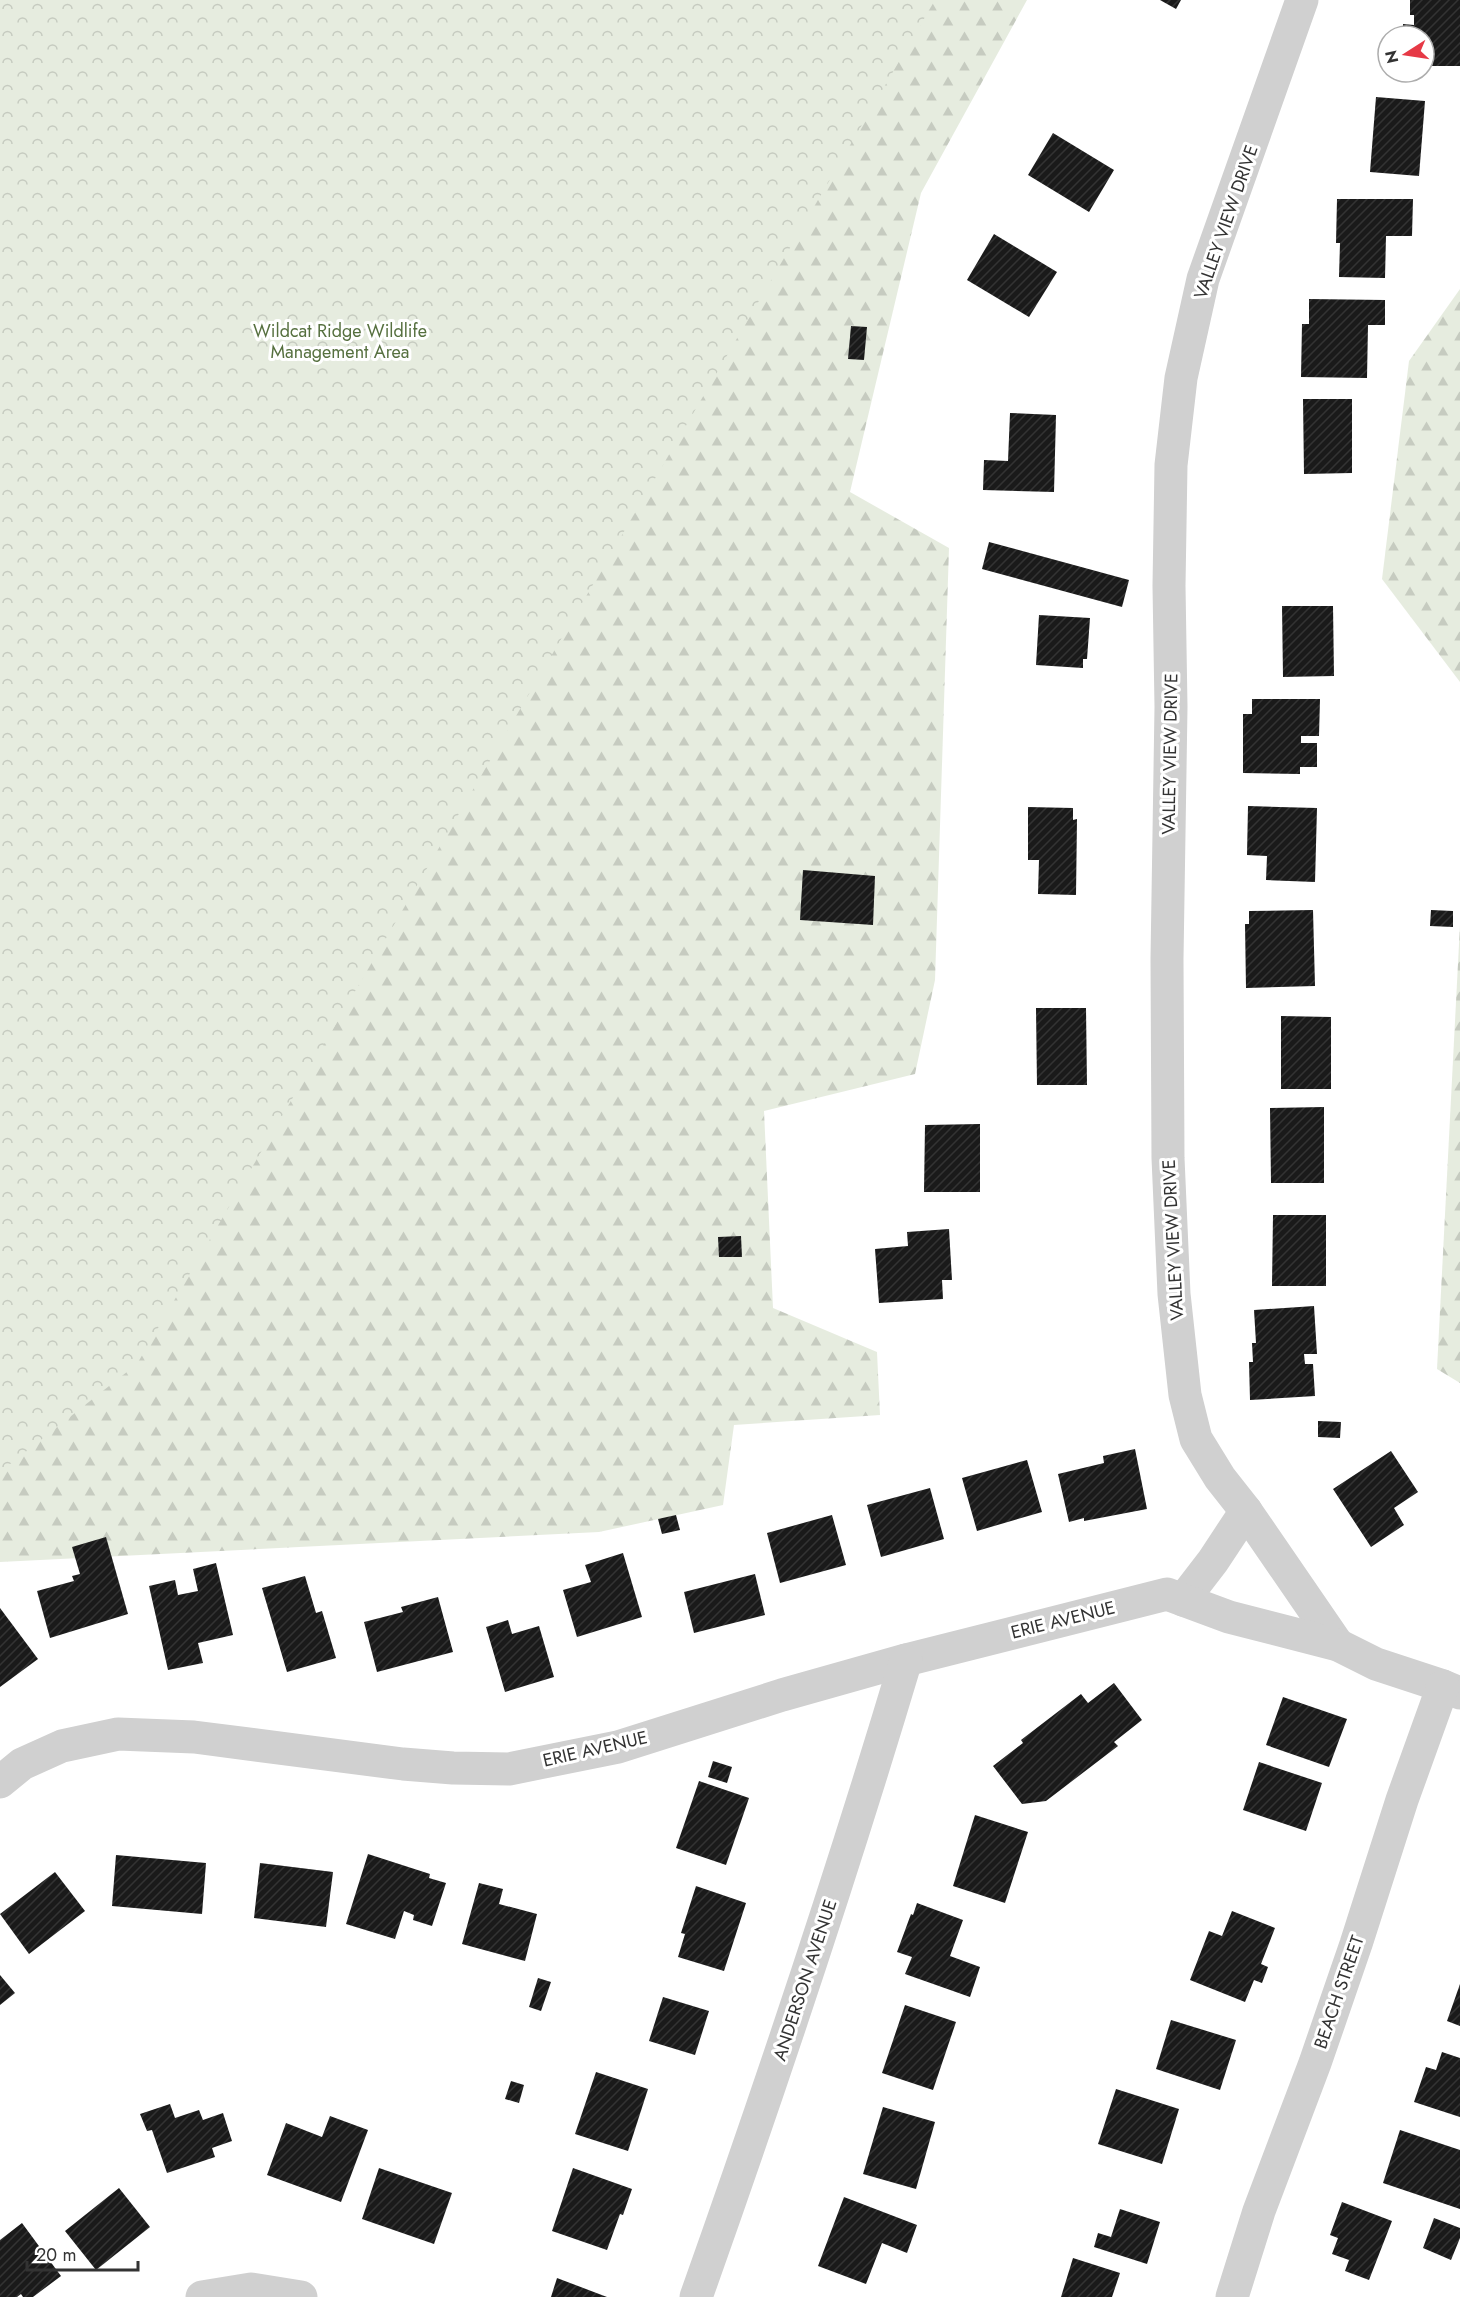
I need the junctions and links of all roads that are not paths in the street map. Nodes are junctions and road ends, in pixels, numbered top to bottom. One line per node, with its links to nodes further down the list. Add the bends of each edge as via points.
1 (1302, 0): 2 (street, VALLEY VIEW DRIVE, via 1203,279 1181,378 1171,465 1167,959 1168,1158 1174,1294 1185,1395 1196,1439)
2 (1246, 1511): 3 (street); 4 (street, ERIE AVENUE)
3 (1183, 1600): 4 (street, ERIE AVENUE, via 1229,1617); 5 (street, ERIE AVENUE, via 1167,1594)
4 (1338, 1645): 6 (street, ERIE AVENUE, via 1376,1664)
5 (906, 1660): 7 (street, ERIE AVENUE, via 618,1747 509,1769 403,1764 194,1737 118,1734 62,1746 22,1764); 10 (street, ANDERSON AVENUE, via 769,2088)
6 (1451, 1689): 11 (street, BEACH STREET, via 1402,1800 1356,1944 1259,2211)
7 (0, 1782)
8 (202, 2297): 9 (street, via 251,2289)
9 (301, 2297)
10 (696, 2297)
11 (1232, 2297)

